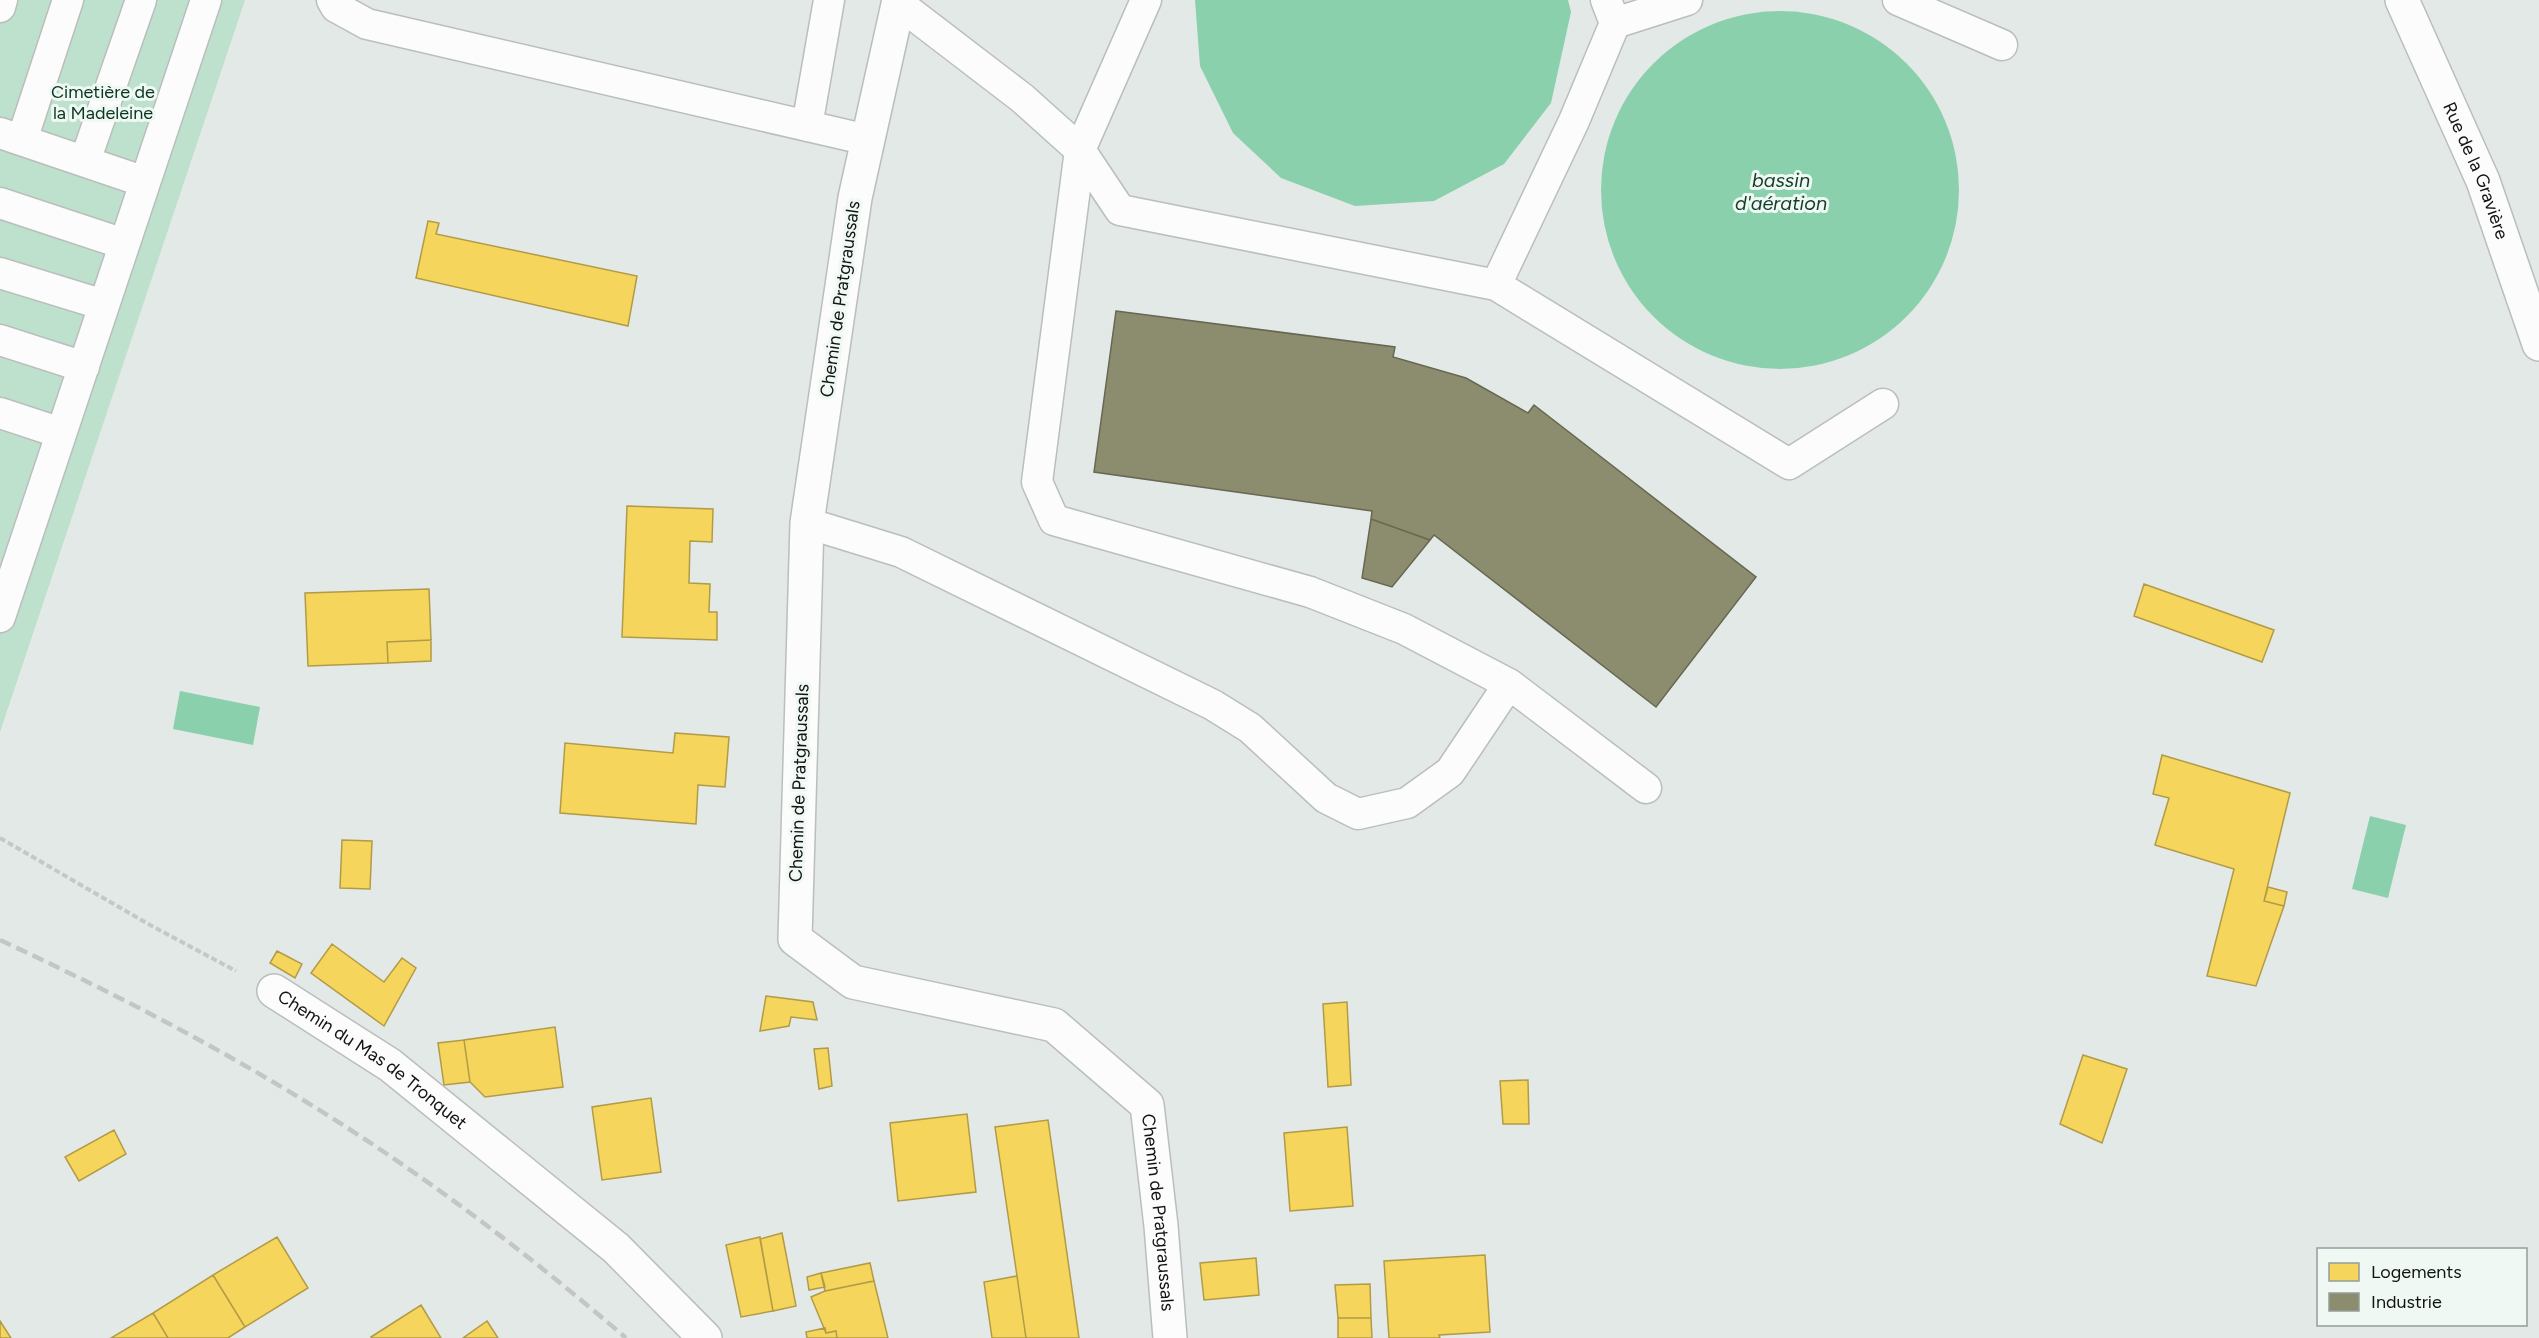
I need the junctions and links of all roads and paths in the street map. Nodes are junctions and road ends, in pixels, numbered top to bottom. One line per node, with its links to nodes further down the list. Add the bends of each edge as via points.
1 (2, 0): 12 (lane)
2 (68, 0): 16 (lane)
3 (141, 0): 19 (lane)
4 (206, 0): 20 (lane)
5 (332, 0): 15 (lane, via 336,7 367,24)
6 (829, 0): 15 (lane)
7 (1146, 0): 18 (lane)
8 (1687, 0): 13 (lane)
9 (1898, 0): 14 (lane)
10 (2402, 0): 27 (street, Rue de la Gravière, via 2483,181)
11 (898, 1): 17 (street, Chemin de Pratgraussals); 18 (lane, via 1022,98)
12 (0, 7)
13 (1611, 11): 24 (lane, via 1574,121)
14 (2002, 45)
15 (807, 126): 17 (lane)
16 (11, 136): 19 (lane)
17 (868, 140): 32 (street, Chemin de Pratgraussals, via 855,198)
18 (1080, 150): 24 (lane, via 1120,210); 34 (lane, via 1037,482 1054,520 1310,592 1404,629)
19 (85, 161): 20 (lane)
20 (145, 182): 22 (lane)
21 (0, 203): 22 (lane)
22 (124, 244): 25 (lane)
23 (0, 273): 25 (lane)
24 (1496, 285): 29 (lane, via 1789,464)
25 (104, 305): 28 (lane)
26 (0, 340): 28 (lane)
27 (2539, 344)
28 (84, 367): 31 (lane)
29 (1883, 404)
30 (0, 413): 31 (lane)
31 (62, 433): 33 (lane)
32 (807, 524): 34 (lane, via 901,552 1213,705 1250,728 1326,798 1358,814 1407,803 1450,772); 39 (street, Chemin de Pratgraussals, via 795,939 853,982 1054,1026 1147,1105)
33 (2, 603)
34 (1509, 684): 35 (lane)
35 (1646, 788)
36 (0, 838): 37 (path, Chemin du Mas de Tronquet)
37 (274, 991): 38 (street, Chemin du Mas de Tronquet, via 390,1065 616,1248)
38 (705, 1338)
39 (1170, 1338)

